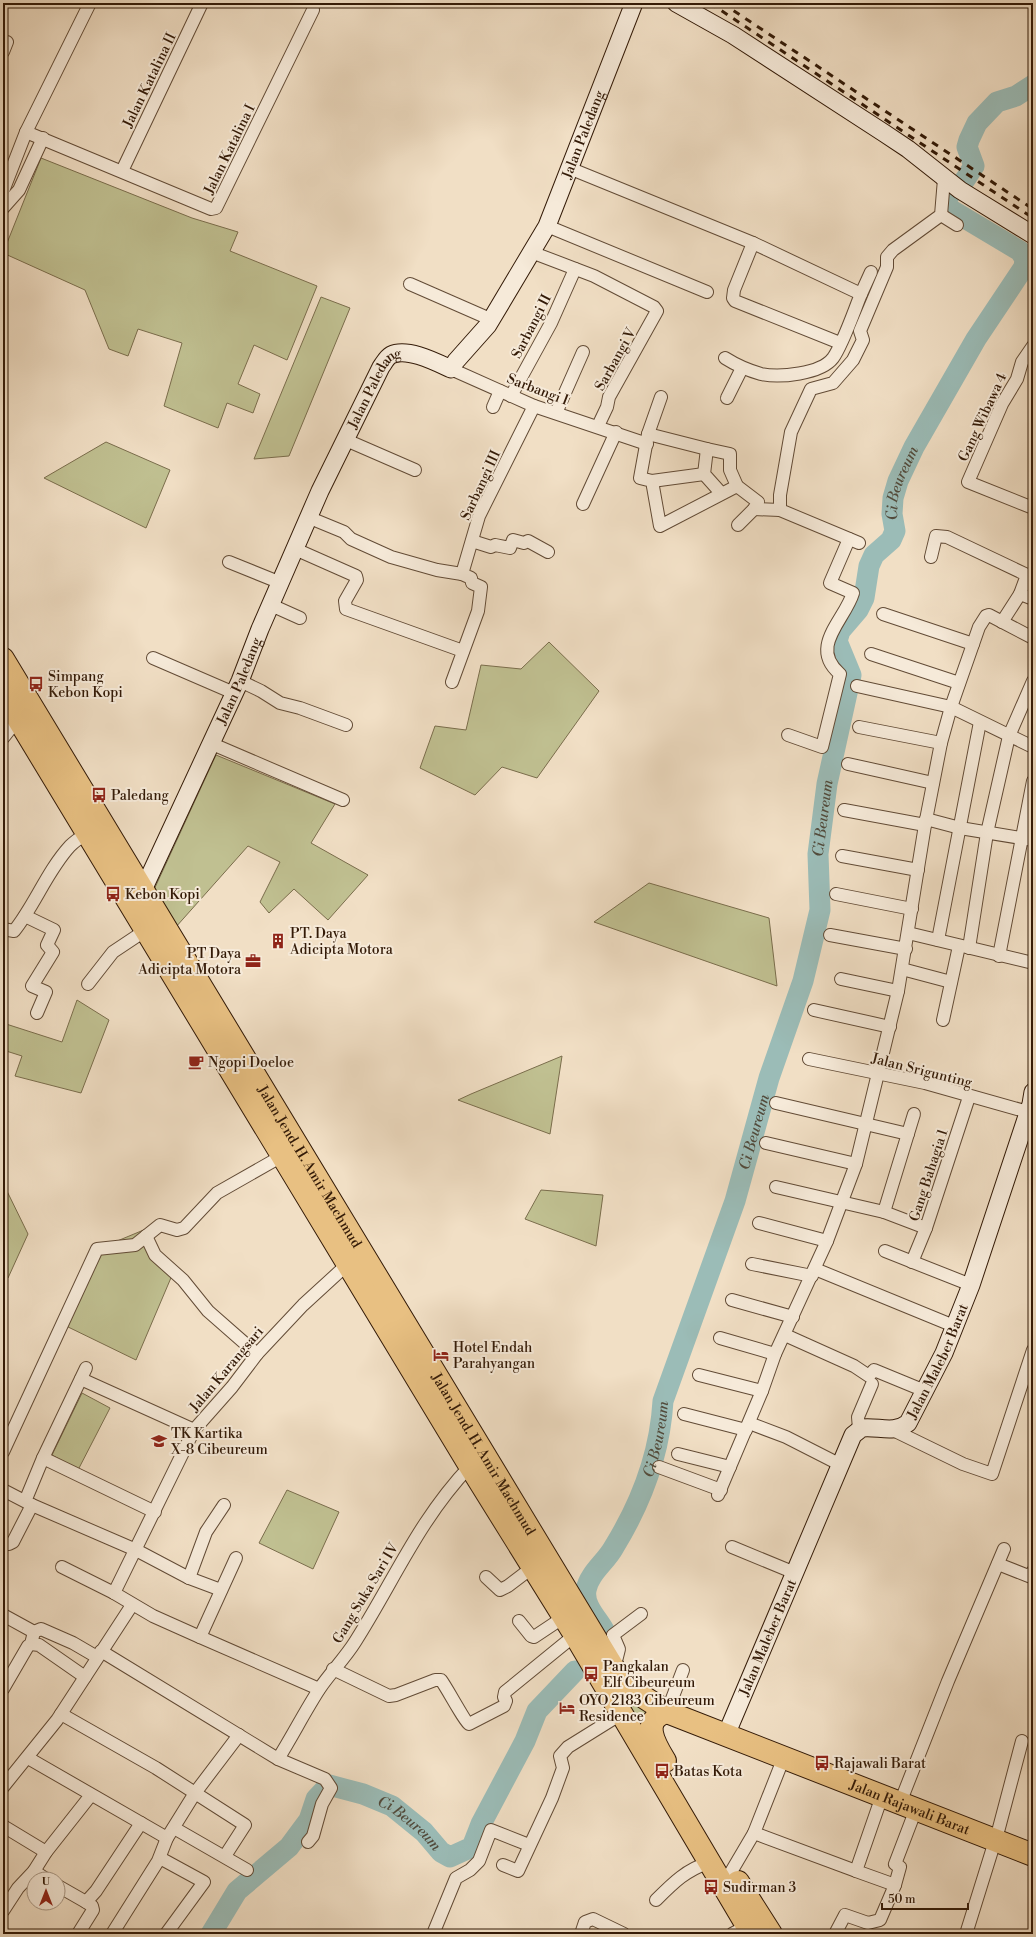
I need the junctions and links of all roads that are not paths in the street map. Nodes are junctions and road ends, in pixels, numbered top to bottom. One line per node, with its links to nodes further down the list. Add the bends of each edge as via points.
1 (90, 3): 6 (street)
2 (202, 3): 9 (street, Jalan Katalina II)
3 (634, 3): 8 (street, Jalan Paledang)
4 (676, 3): 10 (street, via 733,35 884,133)
5 (313, 10): 9 (street, Jalan Katalina I, via 216,208 211,209)
6 (26, 132): 7 (street); 11 (street)
7 (43, 138): 9 (street); 12 (street, via 19,190)
8 (569, 168): 15 (street, Jalan Paledang); 17 (street)
9 (122, 171)
10 (951, 184): 13 (street); 16 (street)
11 (3, 191)
12 (3, 208)
13 (941, 215): 14 (street); 51 (street, via 887,257 887,267 860,331 863,340 853,360 833,383 812,389 791,432 780,495)
14 (957, 225)
15 (546, 226): 18 (street, Jalan Paledang); 22 (street)
16 (1033, 235)
17 (753, 243): 23 (street); 25 (street, via 734,290 735,301)
18 (531, 252): 19 (street); 24 (street, Jalan Paledang)
19 (575, 268): 32 (street, Sarbangi II, via 551,323); 38 (street, Sarbangi V, via 654,307 657,311 609,397)
20 (871, 272): 23 (street)
21 (410, 284): 24 (street)
22 (707, 292)
23 (861, 294): 25 (street)
24 (490, 319): 30 (street, Jalan Paledang)
25 (840, 344): 29 (street, via 833,358 821,369 787,375 762,374)
26 (1033, 346): 49 (street, Gang Wibawa 4, via 1022,362 1017,378 1002,404 968,482)
27 (583, 352): 37 (street)
28 (725, 358): 29 (street)
29 (742, 368): 34 (street)
30 (451, 369): 31 (street, Sarbangi I); 41 (street, Jalan Paledang, via 420,356 398,352 389,355 381,366)
31 (500, 391): 32 (street, Sarbangi I); 36 (street)
32 (511, 396): 35 (street, Sarbangi I)
33 (661, 397): 40 (street)
34 (727, 398)
35 (534, 406): 37 (street, Sarbangi I); 54 (street, Sarbangi III, via 479,516)
36 (492, 407)
37 (556, 413): 38 (street, Sarbangi I)
38 (598, 426): 39 (street, Sarbangi I)
39 (616, 432): 40 (street, Sarbangi I); 48 (street)
40 (648, 439): 42 (street, Sarbangi I); 45 (street, via 640,478)
41 (346, 440): 43 (street); 52 (street, Jalan Paledang, via 320,491)
42 (707, 449): 44 (street); 46 (street, Sarbangi I, via 730,454 730,470)
43 (415, 470)
44 (704, 474): 45 (street); 47 (street)
45 (652, 481): 47 (street, via 660,526)
46 (737, 486): 47 (street); 50 (street, via 758,502)
47 (721, 493)
48 (583, 504)
49 (1033, 508)
50 (754, 509): 51 (street); 53 (street)
51 (780, 510): 85 (street, via 854,541 830,583 853,593 829,636 827,655 840,674 822,747)
52 (310, 518): 55 (street, Jalan Paledang); 60 (street, via 344,532 351,539 391,557)
53 (738, 525)
54 (472, 541): 56 (street, via 491,547 495,545 510,548 513,540 524,543 528,541); 60 (street, Sarbangi III)
55 (296, 549): 61 (street, Jalan Paledang); 70 (street, via 356,576 357,580 345,601 346,609)
56 (548, 552)
57 (931, 557): 59 (street, via 936,536 941,535)
58 (229, 562): 61 (street)
59 (1030, 572): 62 (street)
60 (462, 574): 70 (street, via 471,578 472,584 481,587 478,610)
61 (281, 583): 64 (street, Jalan Paledang)
62 (1020, 594): 63 (street); 67 (street)
63 (1033, 599)
64 (271, 605): 66 (street); 78 (street, Jalan Paledang)
65 (883, 614): 69 (street)
66 (300, 618)
67 (1002, 622): 68 (street); 69 (street, via 986,616)
68 (1033, 638)
69 (973, 644): 76 (street)
70 (463, 651): 75 (street)
71 (871, 654): 76 (street)
72 (153, 658): 78 (street)
73 (3, 659): 103 (highway, Jalan Jend. H. Amir Machmud)
74 (1033, 681): 86 (street)
75 (452, 682)
76 (959, 683): 80 (street)
77 (857, 686): 80 (street)
78 (237, 687): 83 (street, via 261,691 280,703); 88 (street, Jalan Paledang)
79 (3, 694): 81 (highway, Jalan Jend. H. Amir Machmud)
80 (951, 707): 82 (street); 89 (street)
81 (18, 719): 87 (street); 98 (highway, Jalan Jend. H. Amir Machmud)
82 (980, 722): 86 (street); 97 (street)
83 (346, 724)
84 (859, 727): 89 (street)
85 (788, 735)
86 (1008, 736): 90 (street); 99 (street)
87 (3, 738)
88 (210, 743): 94 (street); 103 (street, Jalan Paledang)
89 (941, 743): 93 (street)
90 (1033, 747)
91 (848, 764): 93 (street)
92 (1033, 781): 100 (street)
93 (933, 783): 96 (street)
94 (343, 800)
95 (844, 810): 96 (street)
96 (926, 822): 97 (street); 102 (street)
97 (960, 828): 99 (street); 111 (street)
98 (87, 833): 106 (street, via 70,846); 108 (highway, Jalan Jend. H. Amir Machmud)
99 (987, 833): 100 (street); 112 (street)
100 (1028, 840): 114 (street)
101 (842, 856): 102 (street)
102 (918, 870): 105 (street)
103 (143, 890): 144 (highway, Jalan Jend. H. Amir Machmud)
104 (836, 894): 105 (street)
105 (912, 909): 109 (street)
106 (25, 916): 107 (street, via 14,931); 122 (street, via 54,930 47,946 53,952 32,986 46,992)
107 (3, 929)
108 (146, 930): 119 (street, via 113,952); 134 (highway, Jalan Jend. H. Amir Machmud)
109 (908, 933): 111 (street); 113 (street)
110 (830, 935): 113 (street)
111 (938, 940): 112 (street)
112 (964, 947): 114 (street); 118 (street)
113 (906, 948): 116 (street)
114 (999, 956): 115 (street)
115 (1033, 963)
116 (902, 968): 118 (street); 120 (street)
117 (841, 979): 120 (street)
118 (951, 982): 123 (street)
119 (88, 984)
120 (898, 991): 124 (street)
121 (814, 1010): 124 (street)
122 (37, 1013)
123 (942, 1020)
124 (890, 1027): 126 (street)
125 (809, 1060): 126 (street, Jalan Srigunting)
126 (877, 1074): 127 (street, Jalan Srigunting, via 925,1083); 131 (street)
127 (969, 1097): 129 (street, Jalan Srigunting); 140 (street, Gang Bahagia 1)
128 (776, 1103): 131 (street)
129 (1031, 1103): 148 (street, Jalan Maleber Barat)
130 (914, 1114): 132 (street)
131 (865, 1124): 132 (street); 135 (street)
132 (908, 1134): 138 (street)
133 (766, 1143): 135 (street)
134 (282, 1156): 141 (street, via 217,1193 184,1228 177,1230 160,1225); 144 (highway, Jalan Jend. H. Amir Machmud)
135 (856, 1164): 137 (street)
136 (776, 1187): 137 (street)
137 (842, 1202): 138 (street); 142 (street)
138 (884, 1212): 140 (street)
139 (759, 1223): 142 (street)
140 (926, 1228): 145 (street, Gang Bahagia 1)
141 (146, 1236): 155 (street, via 155,1255 183,1280 208,1311); 166 (street, via 135,1245 100,1248 95,1251)
142 (827, 1241): 147 (street)
143 (885, 1251): 145 (street)
144 (355, 1259): 155 (street, Jalan Karangsari, via 303,1305); 170 (highway, Jalan Jend. H. Amir Machmud); 200 (highway, Jalan Jend. H. Amir Machmud)
145 (912, 1262): 148 (street)
146 (752, 1264): 147 (street)
147 (813, 1273): 150 (street); 151 (street)
148 (971, 1285): 151 (street, Jalan Maleber Barat)
149 (732, 1300): 150 (street)
150 (793, 1317): 152 (street)
151 (954, 1326): 160 (street, Jalan Maleber Barat)
152 (785, 1335): 156 (street); 160 (street, via 854,1366 870,1376 874,1370)
153 (720, 1338): 156 (street)
154 (1033, 1350): 164 (street, via 995,1466 990,1474 963,1464)
155 (257, 1354): 165 (street, Jalan Karangsari)
156 (775, 1354): 159 (street)
157 (700, 1375): 159 (street)
158 (872, 1384): 163 (street, via 858,1417)
159 (762, 1391): 162 (street)
160 (925, 1391): 164 (street, Jalan Maleber Barat, via 908,1423 901,1428)
161 (684, 1414): 162 (street)
162 (748, 1426): 169 (street, via 786,1437); 172 (street)
163 (859, 1429): 164 (street, Jalan Maleber Barat); 169 (street, Jalan Maleber Barat, via 853,1435)
164 (891, 1429)
165 (194, 1430): 168 (street, via 84,1374); 176 (street, Jalan Karangsari)
166 (3, 1452)
167 (678, 1454): 172 (street)
168 (43, 1458): 174 (street); 176 (street)
169 (841, 1465): 186 (street, Jalan Maleber Barat)
170 (470, 1466): 183 (highway, Jalan Jend. H. Amir Machmud); 199 (street, Gang Suka Sari IV, via 438,1503 414,1539 356,1642)
171 (659, 1467): 172 (street, via 720,1492)
172 (730, 1467)
173 (3, 1490): 174 (street)
174 (29, 1502): 177 (street, via 13,1542); 180 (street)
175 (224, 1505): 188 (street, via 206,1532)
176 (155, 1512): 180 (street, Jalan Karangsari)
177 (3, 1543)
178 (732, 1547): 186 (street)
179 (1004, 1549): 182 (street)
180 (136, 1550): 188 (street); 190 (street, Jalan Karangsari)
181 (236, 1558): 189 (street)
182 (998, 1564): 185 (street, via 1031,1577); 218 (street)
183 (533, 1567): 187 (street, via 500,1590); 195 (highway, Jalan Jend. H. Amir Machmud)
184 (62, 1568): 190 (street)
185 (1033, 1571)
186 (795, 1573): 210 (street, Jalan Maleber Barat)
187 (486, 1577)
188 (189, 1578): 189 (street)
189 (221, 1590): 196 (street)
190 (114, 1593): 191 (street)
191 (132, 1605): 196 (street); 198 (street)
192 (641, 1614): 200 (street, via 613,1635 619,1649 616,1660)
193 (3, 1615): 197 (street)
194 (519, 1621): 195 (street, via 534,1637)
195 (570, 1626): 199 (street, via 505,1692 504,1706 469,1724 441,1680 389,1696); 200 (highway, Jalan Jend. H. Amir Machmud)
196 (200, 1637): 205 (street)
197 (33, 1638): 198 (street, via 41,1629); 202 (street); 203 (street, via 38,1645)
198 (99, 1654): 203 (street); 209 (street)
199 (333, 1669): 205 (street, Gang Suka Sari IV)
200 (608, 1670): 206 (highway, Jalan Rajawali Barat, via 629,1688); 208 (highway)
201 (683, 1670): 206 (street)
202 (7, 1672): 204 (street)
203 (85, 1677): 207 (street)
204 (3, 1689)
205 (319, 1690): 214 (street, Gang Suka Sari IV)
206 (667, 1712): 210 (highway, Jalan Rajawali Barat); 236 (highway, via 662,1713 653,1724 651,1734 654,1742)
207 (61, 1714): 213 (street); 216 (street)
208 (621, 1714): 226 (street, via 562,1753 560,1756 563,1768 552,1798); 231 (highway)
209 (239, 1735): 214 (street); 216 (street)
210 (726, 1735): 212 (highway, Jalan Rajawali Barat)
211 (1022, 1741): 224 (street)
212 (784, 1757): 218 (highway, Jalan Rajawali Barat); 222 (street)
213 (28, 1758): 215 (street); 217 (street)
214 (278, 1758): 225 (street, via 328,1784 313,1836)
215 (3, 1787)
216 (195, 1793): 221 (street); 229 (street, via 245,1825)
217 (91, 1796): 219 (street); 227 (street)
218 (899, 1803): 224 (highway, Jalan Rajawali Barat); 235 (street); 238 (street, via 895,1864 900,1867)
219 (141, 1823): 223 (street); 241 (street)
220 (3, 1826): 227 (street)
221 (174, 1828): 223 (street); 229 (street)
222 (754, 1833): 235 (street); 236 (street)
223 (167, 1838): 230 (street)
224 (995, 1840): 228 (highway, Jalan Rajawali Barat); 252 (street)
225 (308, 1842)
226 (529, 1845): 232 (street, via 518,1871); 247 (street, via 491,1830 479,1861 456,1878)
227 (46, 1852): 234 (street)
228 (1033, 1855)
229 (224, 1856): 233 (street)
230 (160, 1858): 245 (street); 246 (street, via 204,1882)
231 (710, 1862): 240 (street, via 693,1867); 243 (highway)
232 (503, 1865)
233 (247, 1870)
234 (34, 1871)
235 (856, 1871): 238 (street)
236 (731, 1872): 250 (highway)
237 (26, 1880): 242 (street)
238 (895, 1885): 251 (street, via 880,1920 868,1923 845,1915)
239 (66, 1891): 241 (street)
240 (656, 1900)
241 (86, 1902): 244 (street, via 92,1906 92,1910)
242 (3, 1911)
243 (744, 1931)
244 (78, 1934)
245 (112, 1934)
246 (166, 1934)
247 (433, 1934)
248 (581, 1934): 249 (street, via 585,1922 593,1919)
249 (624, 1934)
250 (771, 1934)
251 (836, 1934)
252 (966, 1934)

